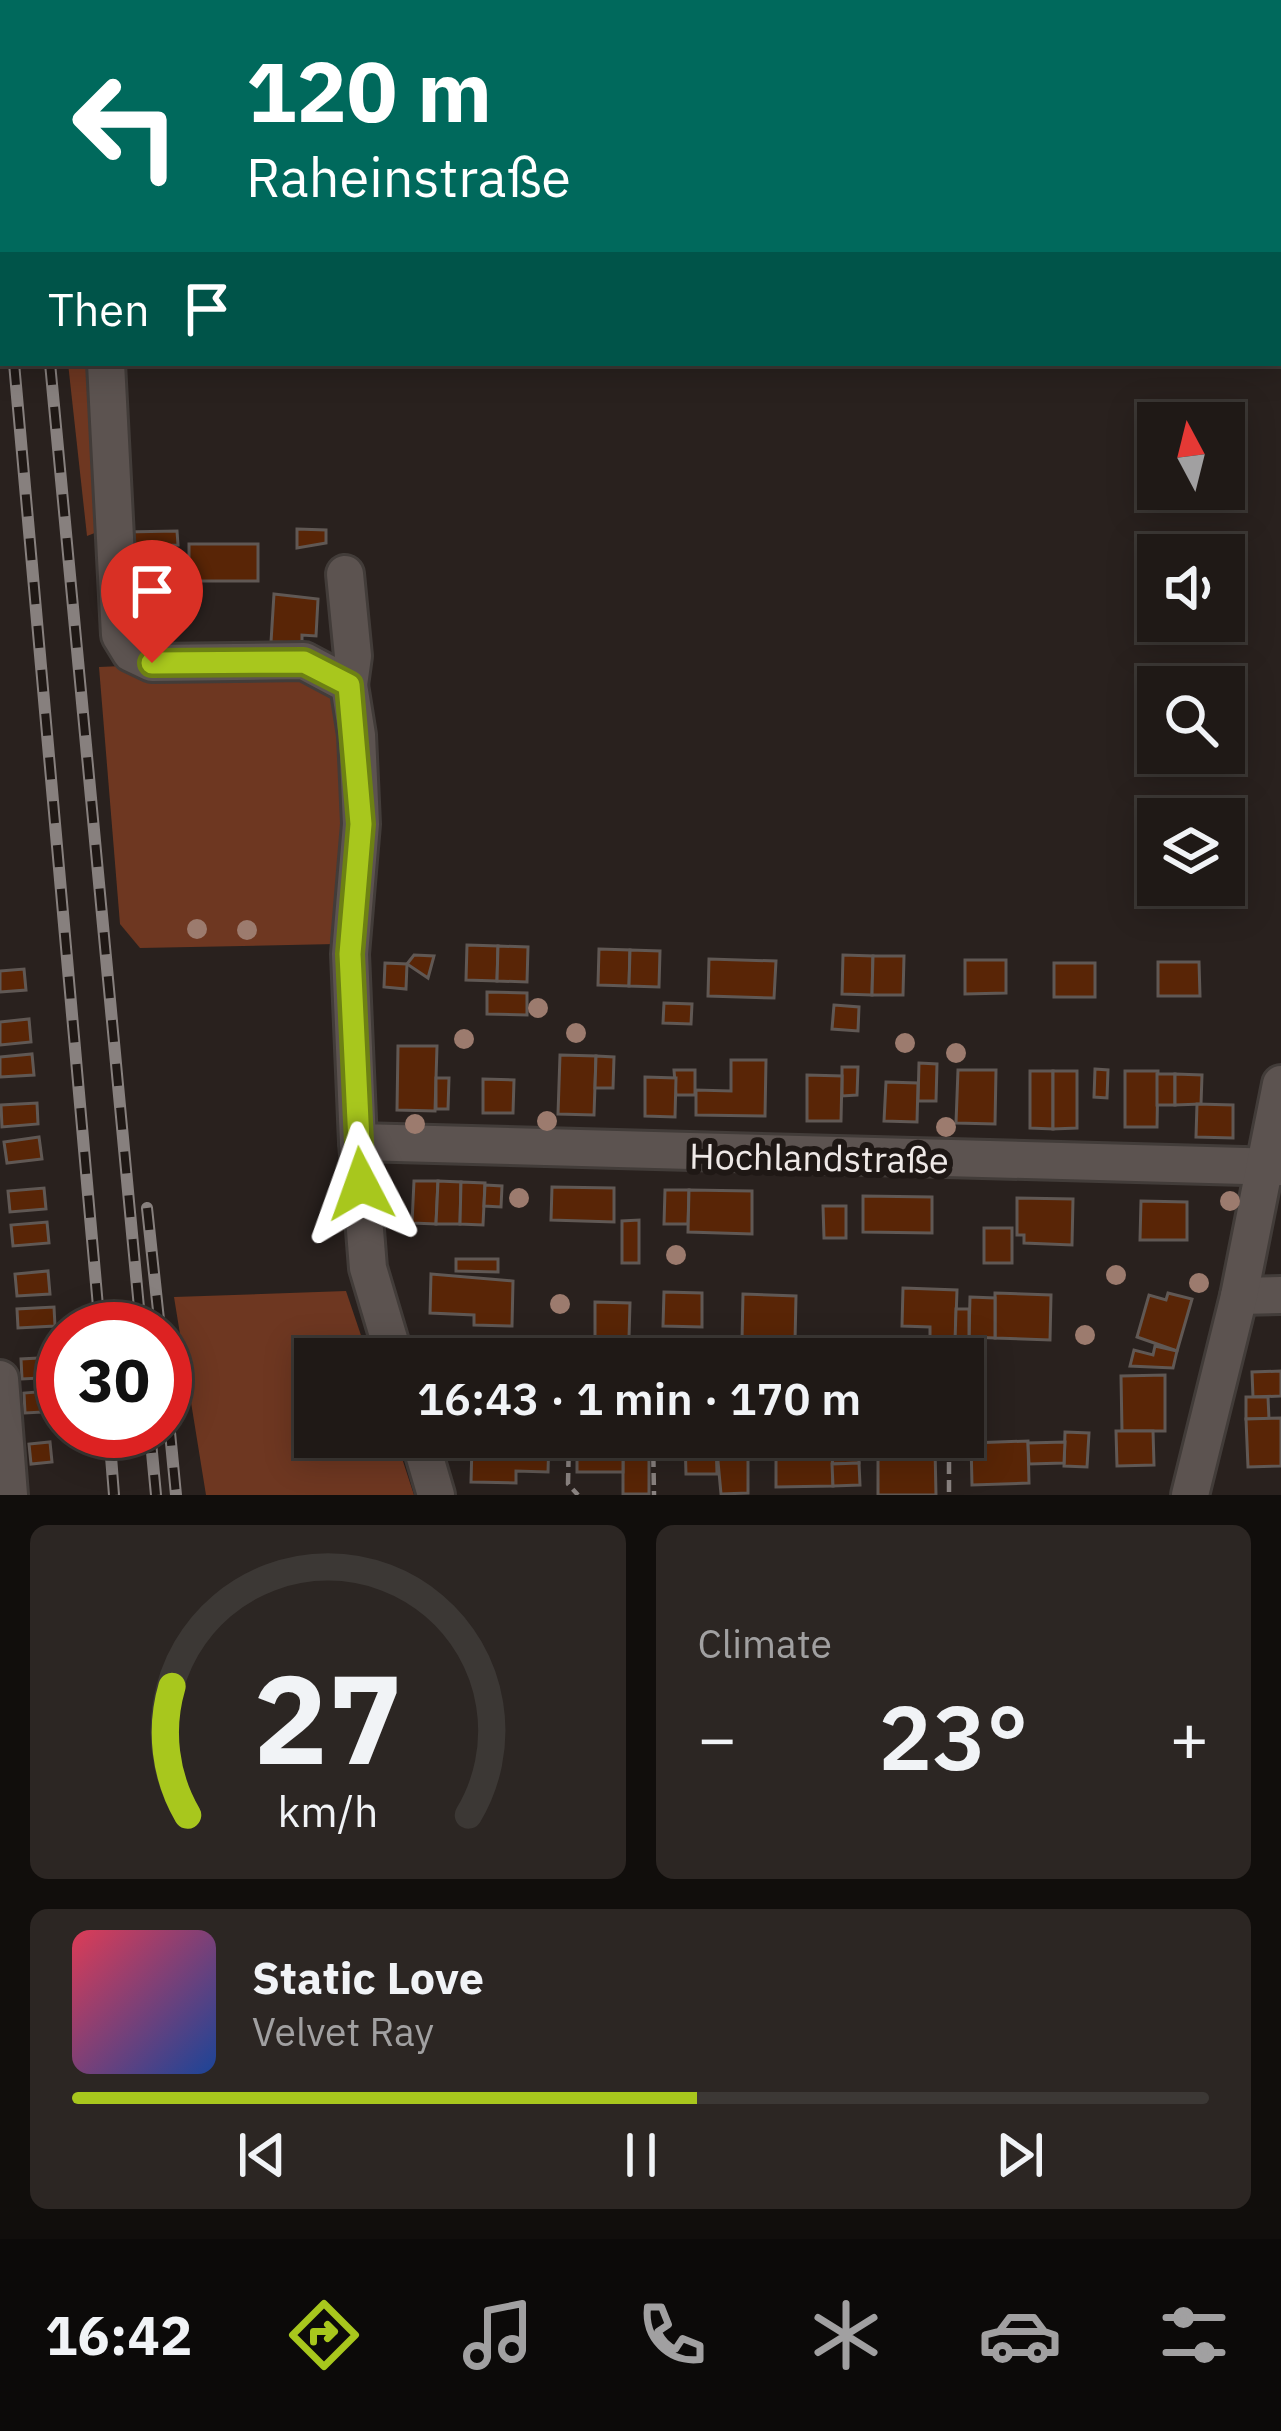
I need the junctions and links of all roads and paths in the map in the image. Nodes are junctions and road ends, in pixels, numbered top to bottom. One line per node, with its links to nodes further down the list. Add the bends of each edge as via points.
1 (106, 366): 3 (street, via 120,634 131,653 152,663 304,662)
2 (345, 574): 3 (street)
3 (349, 685): 5 (street, via 361,824 350,954)
4 (1281, 1084): 6 (street)
5 (358, 1142): 6 (street, Hochlandstraße); 9 (street, via 368,1268)
6 (1272, 1167): 8 (street)
7 (1281, 1294): 8 (street)
8 (1239, 1296): 20 (street)
9 (389, 1338)
10 (0, 1379): 15 (street)
11 (425, 1458): 16 (street)
12 (569, 1458): 17 (path, via 568,1484)
13 (653, 1458): 18 (path)
14 (949, 1458): 19 (path)
15 (9, 1495)
16 (436, 1495)
17 (578, 1495)
18 (654, 1495)
19 (950, 1495)
20 (1190, 1495)

